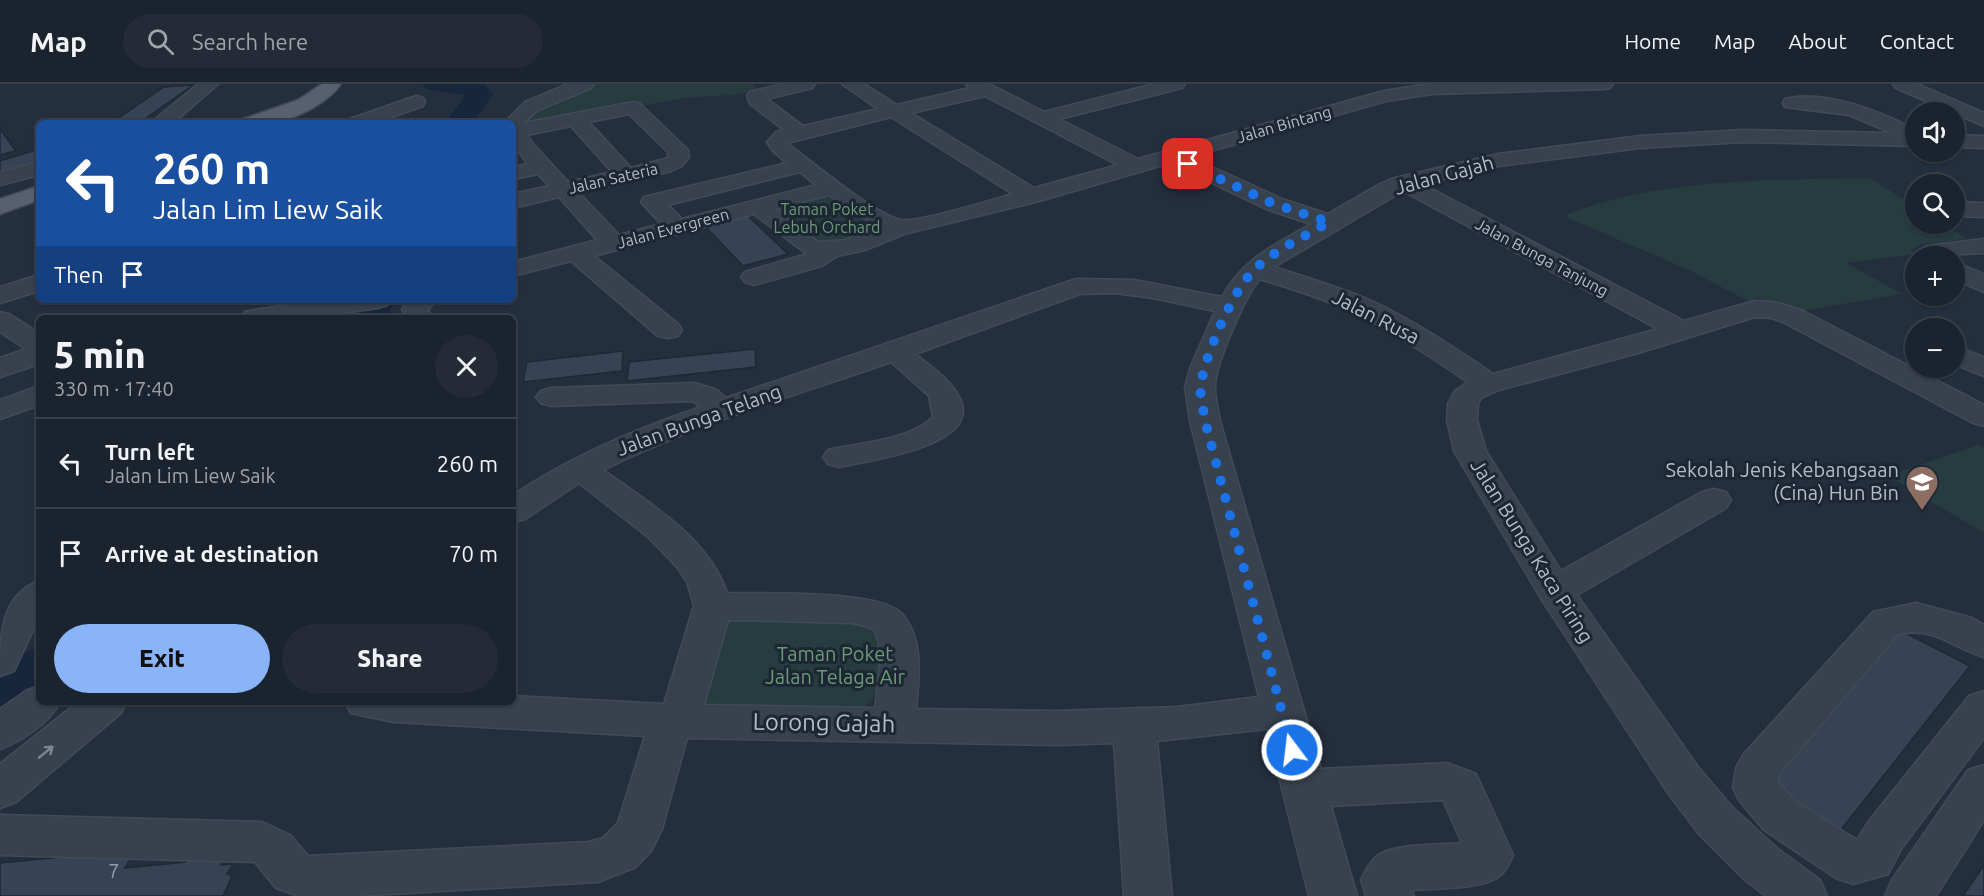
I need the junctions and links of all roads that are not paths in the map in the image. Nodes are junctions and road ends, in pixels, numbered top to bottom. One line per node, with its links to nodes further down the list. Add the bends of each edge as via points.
1 (209, 84): 15 (street)
2 (332, 84): 16 (main road, via 297,107)
3 (585, 84): 18 (street, via 555,95)
4 (806, 84): 22 (street, via 756,96)
5 (851, 84): 13 (street)
6 (1176, 84): 14 (street)
7 (1604, 84): 10 (street, Jalan Bintang)
8 (1902, 84): 20 (street)
9 (981, 87): 13 (street); 14 (street)
10 (1427, 87): 27 (street, Jalan Bintang, via 1378,97)
11 (416, 102): 17 (street)
12 (1792, 103): 21 (street, via 1854,109)
13 (894, 111): 22 (street); 40 (street)
14 (1041, 117): 29 (street)
15 (165, 120)
16 (259, 120)
17 (365, 120)
18 (515, 120)
19 (576, 120): 26 (street); 33 (street); 33 (street, Jalan Sateria, via 633,108 678,150 675,162)
20 (1984, 120)
21 (1905, 133)
22 (789, 135): 28 (street, via 777,142 778,146)
23 (1905, 139): 35 (street, Jalan Gajah, via 1754,136 1658,140 1498,160)
24 (1965, 141): 25 (street)
25 (1984, 142)
26 (518, 144): 30 (street)
27 (1171, 156): 29 (street, Jalan Bintang); 46 (street, via 1238,189)
28 (804, 165): 36 (street); 47 (street, via 652,202)
29 (1136, 166): 40 (street, Jalan Bintang)
30 (543, 167): 32 (street); 38 (street)
31 (36, 169): 34 (street)
32 (516, 172)
33 (627, 176): 38 (street, Jalan Sateria)
34 (0, 179)
35 (1403, 183): 46 (street, Jalan Gajah); 66 (street, Jalan Bunga Tanjung)
36 (833, 187): 42 (street, Jalan Evergreen); 48 (street, via 882,220)
37 (0, 190): 39 (street)
38 (564, 190): 41 (street, Jalan Sateria); 49 (street)
39 (31, 196): 43 (main road)
40 (1030, 196): 48 (street, Jalan Bintang)
41 (516, 200)
42 (758, 206): 47 (street, Jalan Evergreen); 52 (street, via 811,248)
43 (0, 207)
44 (1965, 209): 45 (street)
45 (1984, 210)
46 (1329, 222): 55 (street, Jalan Gajah)
47 (677, 227): 49 (street, Jalan Evergreen)
48 (900, 227): 52 (street, Jalan Bintang)
49 (614, 244): 53 (street, Jalan Evergreen)
50 (1984, 246): 51 (street)
51 (1965, 247)
52 (830, 250): 57 (street, Jalan Bintang, via 813,261)
53 (576, 254): 54 (street, Jalan Evergreen); 65 (street)
54 (516, 269)
55 (1255, 269): 62 (street, Jalan Gajah); 74 (street, Jalan Rusa, via 1366,309 1436,348)
56 (1965, 274): 59 (street)
57 (754, 277)
58 (36, 284): 60 (street)
59 (1984, 284)
60 (0, 295)
61 (360, 303): 63 (street)
62 (1230, 307): 68 (street, Jalan Bunga Telang, via 1154,290 1097,284 1076,287); 96 (street, Jalan Gajah, via 1200,387 1205,421)
63 (275, 315)
64 (0, 320): 67 (street)
65 (668, 330)
66 (1682, 331): 74 (street, Jalan Bunga Kaca Piring); 80 (street, Jalan Bunga Kaca Piring, via 1754,309 1774,310)
67 (36, 343)
68 (896, 352): 78 (street, Jalan Bunga Telang); 81 (street, via 944,395 948,419 939,429 911,441)
69 (36, 355): 72 (street)
70 (1965, 359): 71 (street)
71 (1984, 367)
72 (0, 369)
73 (1954, 378): 75 (street)
74 (1489, 384): 85 (street, Jalan Bunga Kaca Piring, via 1469,393 1463,404 1462,418 1470,451)
75 (1984, 394)
76 (36, 396): 79 (street)
77 (551, 398): 78 (street, via 695,392 707,396)
78 (719, 408): 82 (street, Jalan Bunga Telang, via 644,437)
79 (0, 410)
80 (1984, 417)
81 (839, 457)
82 (581, 469): 84 (street, Jalan Bunga Telang); 87 (street, via 659,528 690,558 705,581)
83 (1714, 500): 85 (street)
84 (516, 509)
85 (1555, 591): 108 (street, Jalan Bunga Kaca Piring, via 1651,735 1709,813 1762,864)
86 (36, 596): 89 (street, via 27,603 4,645)
87 (713, 606): 97 (street); 98 (street, via 852,610 875,615 891,624 898,645)
88 (1984, 643): 95 (street, via 1959,628 1916,617 1886,622 1758,768 1755,787 1780,816 1853,863 1871,859 1885,835)
89 (0, 661)
90 (36, 681): 91 (street)
91 (0, 703)
92 (36, 705): 100 (street)
93 (104, 705): 102 (street, one-way to 93)
94 (387, 705): 97 (street, Lorong Gajah)
95 (1984, 707)
96 (1281, 711): 99 (street, Lorong Gajah); 103 (street, Jalan Gajah)
97 (675, 721): 98 (street, Lorong Gajah); 104 (street, via 632,844 590,863 308,877 293,873 274,849 262,842)
98 (894, 724): 99 (street, Lorong Gajah, via 1057,728)
99 (1134, 725): 105 (street)
100 (0, 732)
101 (1984, 783): 109 (street)
102 (0, 789)
103 (1303, 789): 106 (street, Jalan Gajah); 107 (street, via 1447,781 1460,787 1490,855 1480,864 1395,870 1385,880)
104 (0, 835)
105 (1148, 896)
106 (1333, 896)
107 (1390, 896)
108 (1803, 896)
109 (1908, 896)

